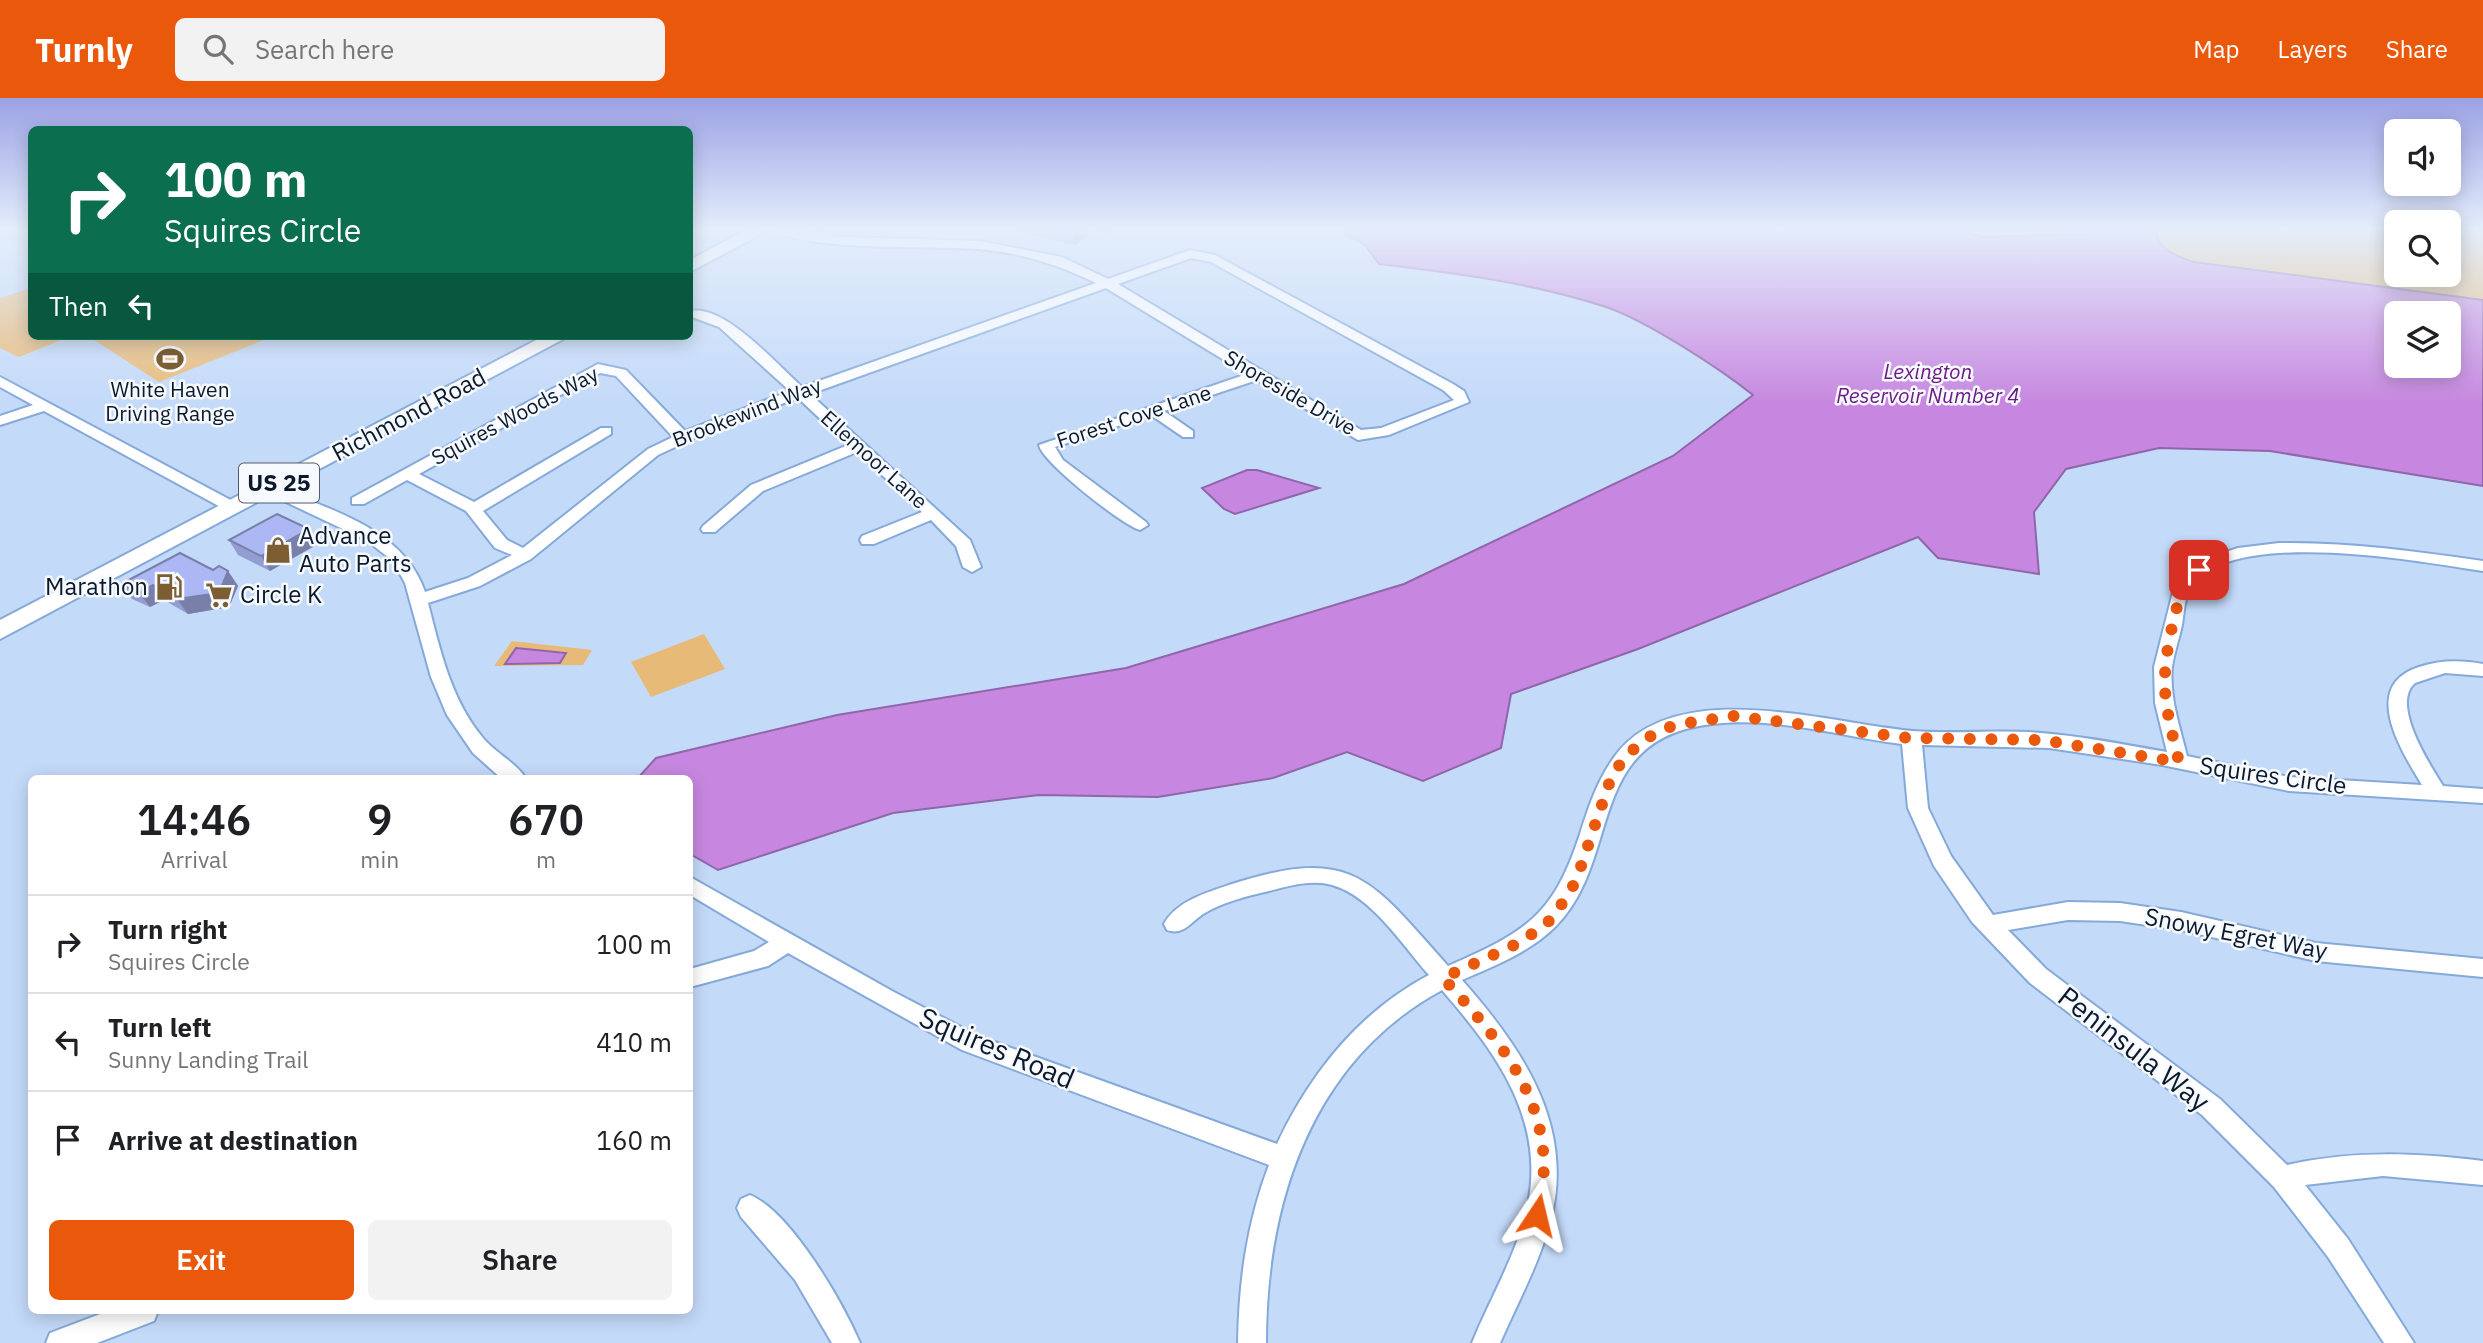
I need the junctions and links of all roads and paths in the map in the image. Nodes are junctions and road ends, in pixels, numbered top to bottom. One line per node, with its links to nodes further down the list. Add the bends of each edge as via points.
1 (1093, 288): 9 (street, Brookewind Way)
2 (1115, 288): 7 (street, Shoreside Drive)
3 (1267, 288): 7 (street, Shoreside Drive, via 1448,387 1462,402 1362,436)
4 (697, 314): 9 (street, Ellemoor Lane, via 724,324)
5 (531, 340): 18 (highway, Richmond Road / US 25)
6 (551, 340): 18 (highway, Richmond Road / US 25)
7 (1258, 375): 11 (street, Forest Cove Lane)
8 (0, 381): 10 (street)
9 (799, 393): 15 (street, Brookewind Way); 16 (street, Ellemoor Lane)
10 (44, 405): 12 (street); 20 (street)
11 (1153, 410): 14 (street); 23 (street, Forest Cove Lane, via 1047,445 1058,463)
12 (0, 421)
13 (606, 431): 21 (street)
14 (1188, 434)
15 (681, 436): 17 (street, Squires Woods Way, via 621,373 598,368); 26 (street, Brookewind Way, via 644,458)
16 (858, 446): 22 (street, Ellemoor Lane); 24 (street, via 757,488)
17 (408, 474): 19 (street, Squires Woods Way); 21 (street, Squires Woods Way)
18 (261, 486): 20 (highway, Richmond Road / US 25); 29 (street, via 393,551 408,571)
19 (358, 501)
20 (226, 505): 30 (highway, Richmond Road / US 25); 31 (highway, Richmond Road / US 25)
21 (474, 509): 26 (street, Squires Woods Way, via 501,544)
22 (933, 513): 25 (street); 28 (street, Ellemoor Lane, via 964,544)
23 (1140, 525)
24 (709, 529)
25 (867, 540)
26 (525, 555): 29 (street, Brookewind Way, via 474,582)
27 (2483, 566): 34 (street, via 2393,552 2284,547 2218,558 2199,570 2180,593 2163,667 2163,690)
28 (972, 567)
29 (419, 600): 35 (street, via 452,710 470,737)
30 (0, 617)
31 (0, 631)
32 (2483, 670): 36 (street, via 2430,669 2411,676 2399,688 2409,746)
33 (1910, 738): 34 (street, Squires Circle, via 2042,740); 40 (street, Peninsula Way, via 1918,808 1928,835); 44 (street, Squires Circle, via 1734,716 1674,725 1645,739 1611,778 1576,881 1553,918 1521,942)
34 (2179, 762): 36 (street, Squires Circle, via 2304,786)
35 (512, 775)
36 (2437, 793): 37 (street, Squires Circle)
37 (2483, 796)
38 (693, 887): 41 (street, Squires Road)
39 (1175, 924): 44 (street, via 1213,900 1296,877 1324,875 1366,892)
40 (1989, 925): 42 (street, Snowy Egret Way, via 2068,911 2120,912 2316,952); 47 (street, Peninsula Way, via 2038,976 2211,1107)
41 (788, 941): 43 (street, via 760,959); 45 (street, Squires Road, via 970,1043)
42 (2483, 968)
43 (693, 977)
44 (1443, 978): 45 (street, via 1390,1012 1356,1044 1313,1099); 53 (street, via 1477,1014 1530,1094 1545,1161 1532,1234)
45 (1283, 1158): 52 (street, via 1252,1279)
46 (2483, 1173): 47 (street, via 2361,1163)
47 (2283, 1178): 54 (street, Peninsula Way, via 2338,1248)
48 (750, 1208): 51 (street, via 804,1268)
49 (136, 1314): 50 (street)
50 (60, 1343)
51 (846, 1343)
52 (1252, 1343)
53 (1486, 1343)
54 (2400, 1343)

